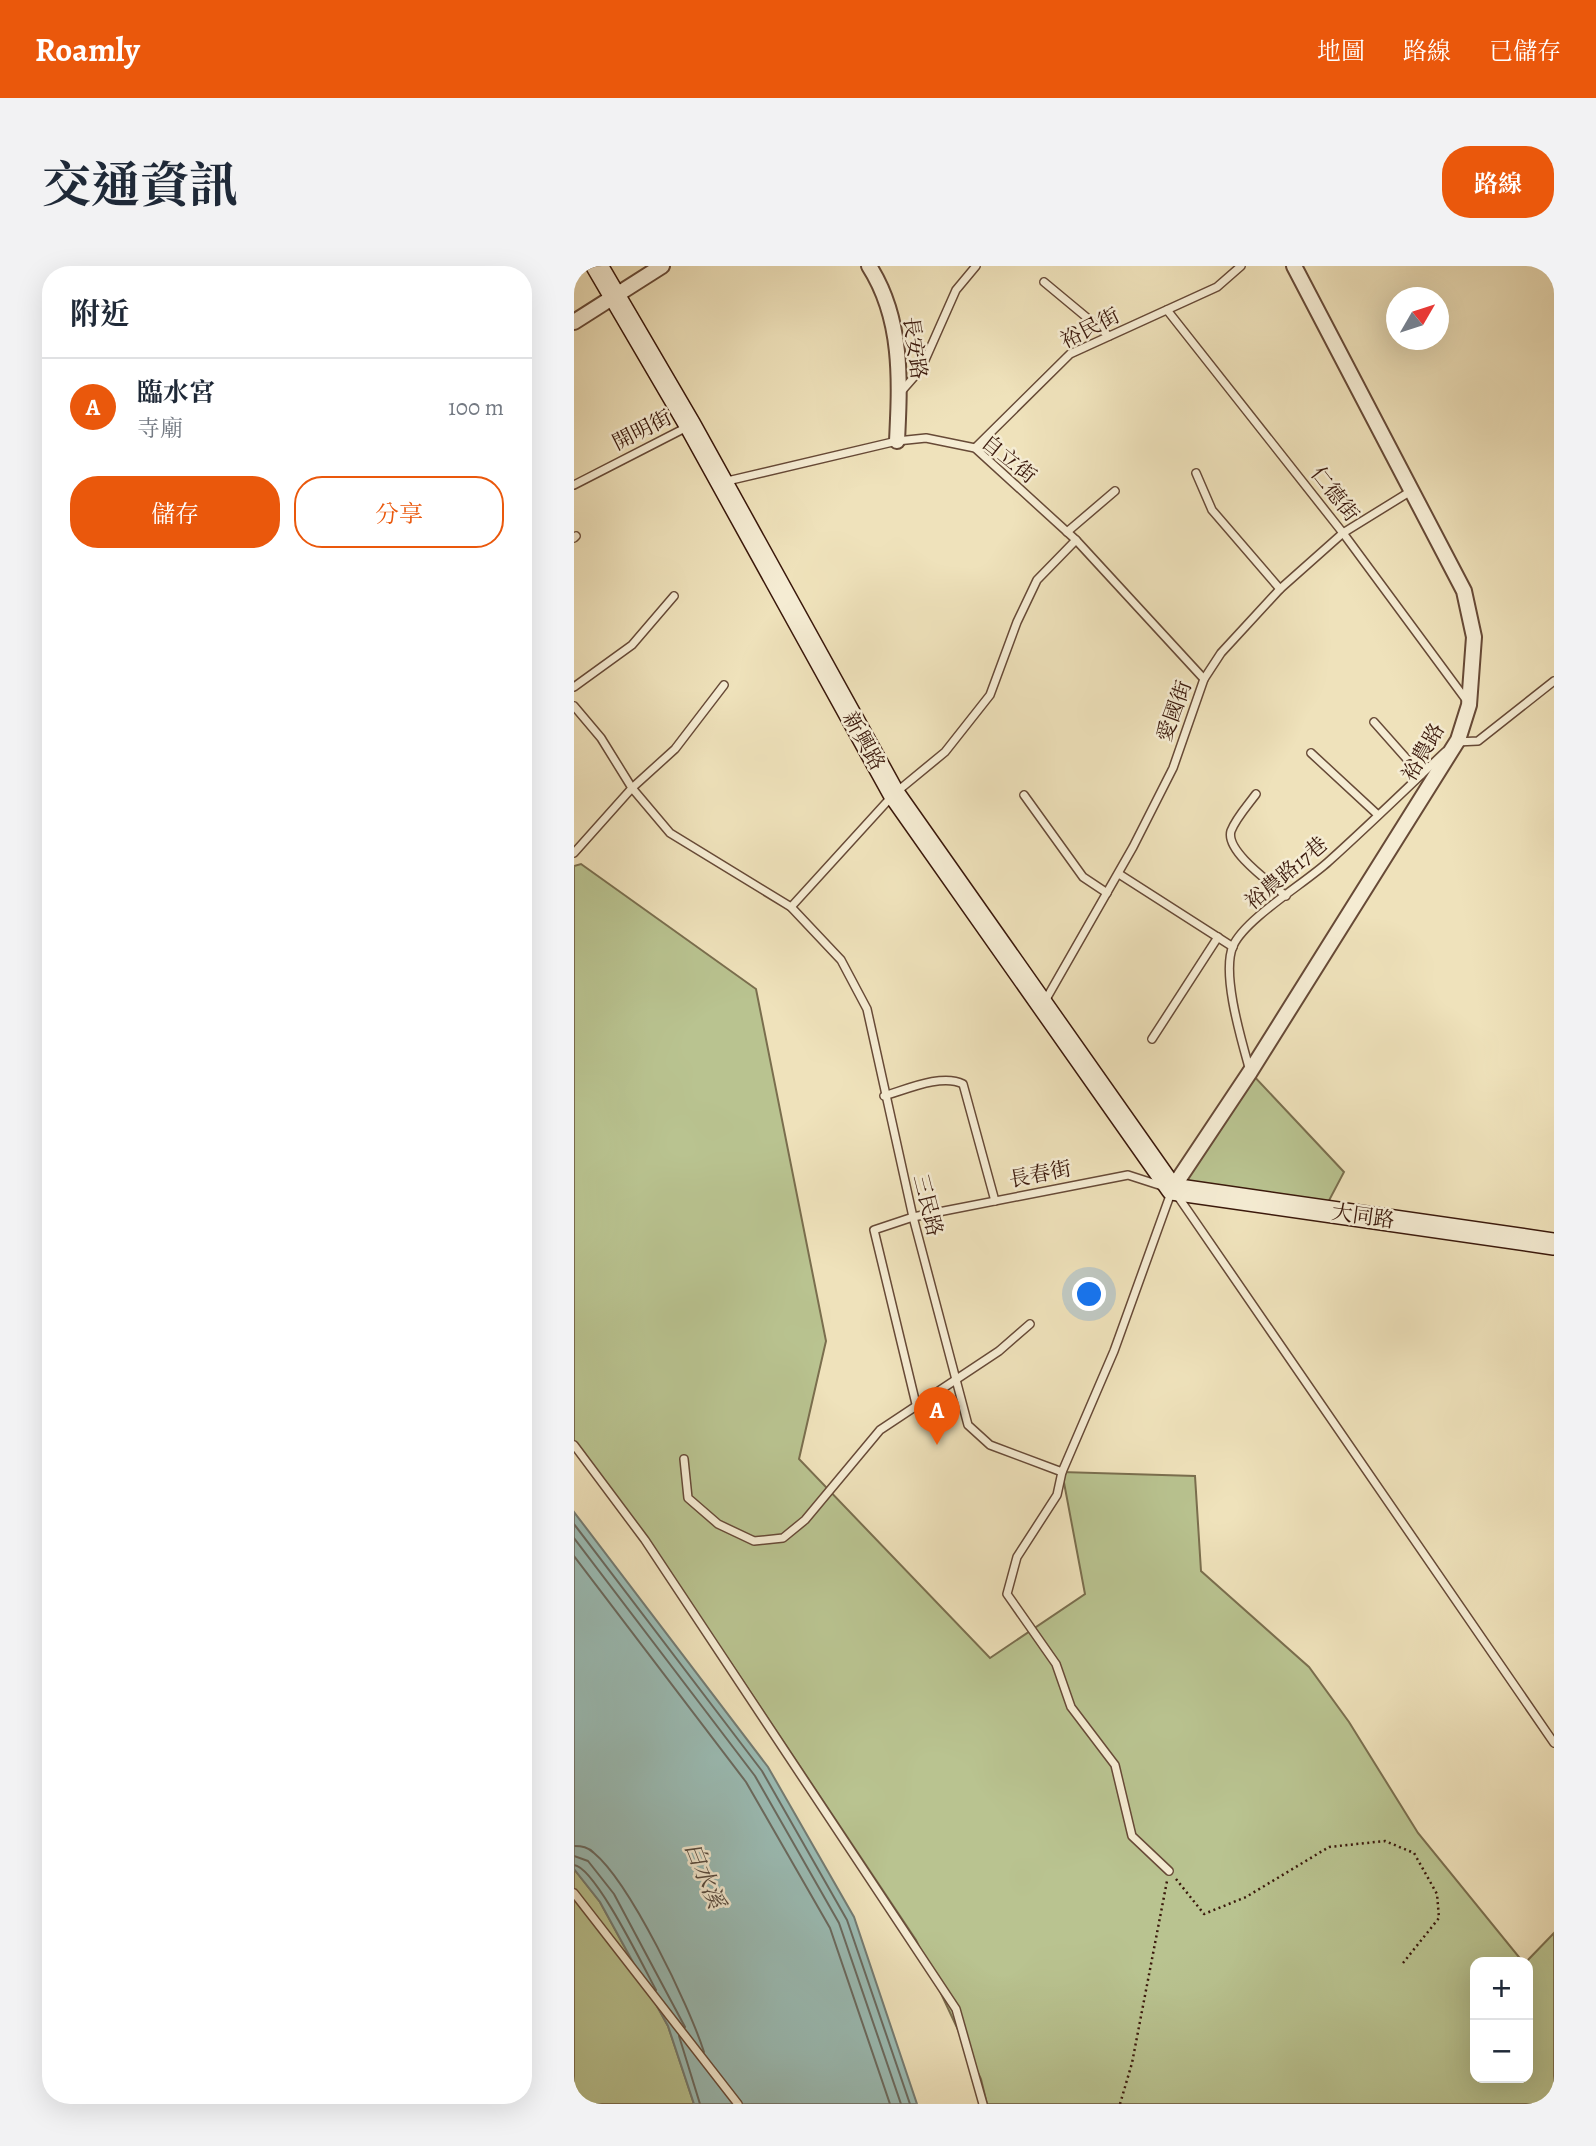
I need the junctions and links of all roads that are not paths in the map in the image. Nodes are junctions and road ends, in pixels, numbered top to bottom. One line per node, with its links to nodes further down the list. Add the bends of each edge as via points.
1 (597, 266): 8 (street, 新興路)
2 (662, 266): 8 (street)
3 (869, 266): 12 (street, 長安路, via 896,332)
4 (976, 266): 12 (lane, via 956,290 921,369)
5 (1240, 266): 9 (lane, 裕民街, via 1217,287)
6 (1294, 266): 19 (street, 裕農路)
7 (1044, 282): 11 (lane)
8 (616, 296): 10 (street); 13 (street, 新興路)
9 (1167, 310): 11 (lane, 裕民街); 22 (lane, 仁德街)
10 (574, 322)
11 (1110, 336): 15 (lane, 裕民街, via 1070,354)
12 (900, 394): 14 (street, 長安路)
13 (690, 425): 17 (street, 新興路); 18 (lane, 開明街)
14 (897, 441): 15 (lane, 自立街, via 926,438); 17 (lane, 自立街)
15 (975, 448): 21 (lane, 自立街)
16 (1196, 473): 24 (lane, via 1212,510)
17 (721, 483): 37 (street, 新興路)
18 (574, 485)
19 (1412, 490): 22 (lane, 愛國街); 30 (street, 裕農路, via 1464,591 1474,638)
20 (1115, 491): 21 (lane)
21 (1066, 532): 23 (lane, 自立街)
22 (1343, 533): 24 (lane, 愛國街); 30 (lane, 仁德街)
23 (1076, 540): 26 (lane, 自立街); 37 (lane, via 1037,580 990,695 945,752)
24 (1280, 589): 26 (lane, 愛國街, via 1221,653)
25 (674, 596): 29 (lane, via 632,645)
26 (1204, 680): 42 (lane, 愛國街, via 1173,768)
27 (1554, 681): 33 (lane, via 1478,741)
28 (724, 685): 36 (lane, via 675,749)
29 (574, 687)
30 (1469, 705): 33 (street, 裕農路)
31 (574, 706): 36 (lane, 三民路)
32 (1374, 722): 35 (lane)
33 (1458, 740): 35 (lane, 裕農路17巷); 50 (street, 裕農路)
34 (1311, 753): 40 (lane)
35 (1421, 775): 40 (lane, 裕農路17巷)
36 (632, 788): 41 (lane); 45 (lane, 三民路, via 670,833)
37 (894, 794): 45 (lane); 48 (street, 新興路)
38 (1256, 794): 44 (lane, via 1230,839 1234,850)
39 (1024, 795): 43 (lane, via 1083,877)
40 (1378, 815): 44 (lane, 裕農路17巷)
41 (574, 853)
42 (1119, 874): 43 (lane, 愛國街); 46 (lane)
43 (1107, 893): 48 (lane, 愛國街)
44 (1286, 896): 47 (lane, 裕農路17巷)
45 (791, 907): 51 (lane, 三民路, via 841,960 867,1009)
46 (1217, 937): 47 (lane); 49 (lane)
47 (1233, 947): 50 (lane, via 1233,995)
48 (1043, 1004): 52 (street, 新興路)
49 (1152, 1039)
50 (1250, 1072): 52 (street, 裕農路)
51 (884, 1096): 53 (lane, via 943,1081 963,1084); 54 (lane, 三民路)
52 (1172, 1189): 53 (lane, 長春街, via 1128,1175); 55 (street, 大同路); 61 (lane, via 1114,1351); 62 (lane)
53 (995, 1201): 54 (lane, 長春街)
54 (913, 1217): 57 (lane, 三民路); 58 (lane, 長春街, via 874,1230)
55 (1554, 1244)
56 (1030, 1324): 57 (lane)
57 (956, 1381): 58 (lane); 61 (lane, 三民路, via 968,1425 990,1445)
58 (916, 1404): 60 (lane, via 880,1430 805,1520 783,1538 754,1541 718,1524 688,1498)
59 (574, 1445): 66 (lane, via 645,1540 956,2009)
60 (684, 1459)
61 (1062, 1472): 63 (lane, via 1057,1495 1017,1557 1007,1594 1056,1664 1071,1707 1115,1765 1132,1836)
62 (1554, 1743)
63 (1169, 1871)
64 (574, 1893): 65 (lane)
65 (738, 2104)
66 (983, 2104)

